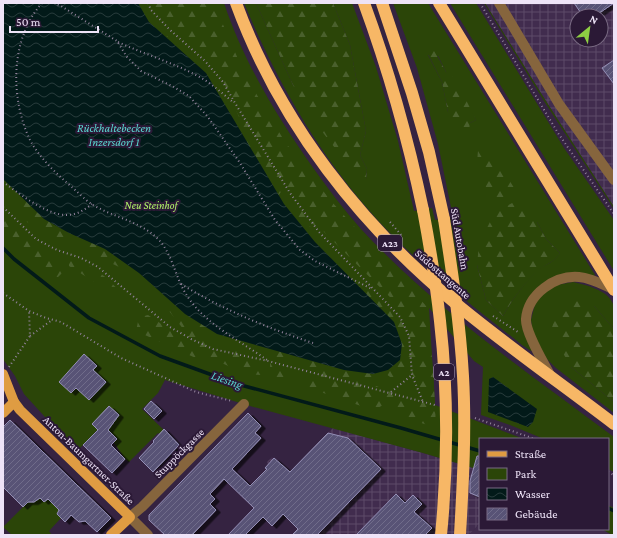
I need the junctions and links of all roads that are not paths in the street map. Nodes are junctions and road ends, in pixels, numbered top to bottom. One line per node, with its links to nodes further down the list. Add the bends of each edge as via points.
1 (236, 3): 9 (highway, Südosttangente / A23, via 271,82 312,148 354,204 427,279)
2 (364, 3): 18 (highway, A2, bridge, via 396,96 412,158 433,265 445,377 445,481)
3 (382, 3): 19 (highway, Süd Autobahn / A2, bridge, via 430,152 444,219 457,308 463,376 465,431)
4 (439, 3): 7 (highway)
5 (499, 3): 6 (street, via 559,104)
6 (614, 180)
7 (614, 289): 9 (street, via 578,277 563,278 536,294 528,309 526,320)
8 (3, 374): 11 (main road, Anton-Baumgartner-Straße)
9 (550, 376): 14 (highway, Südosttangente / A23)
10 (3, 394): 11 (main road, Anton-Baumgartner-Straße)
11 (14, 402): 13 (main road); 15 (main road, Anton-Baumgartner-Straße)
12 (244, 404): 15 (street, Stuppöckgasse)
13 (3, 413)
14 (614, 424)
15 (130, 517): 16 (main road); 17 (street, Anton-Baumgartner-Straße)
16 (111, 535)
17 (148, 535)
18 (441, 535)
19 (460, 535)

